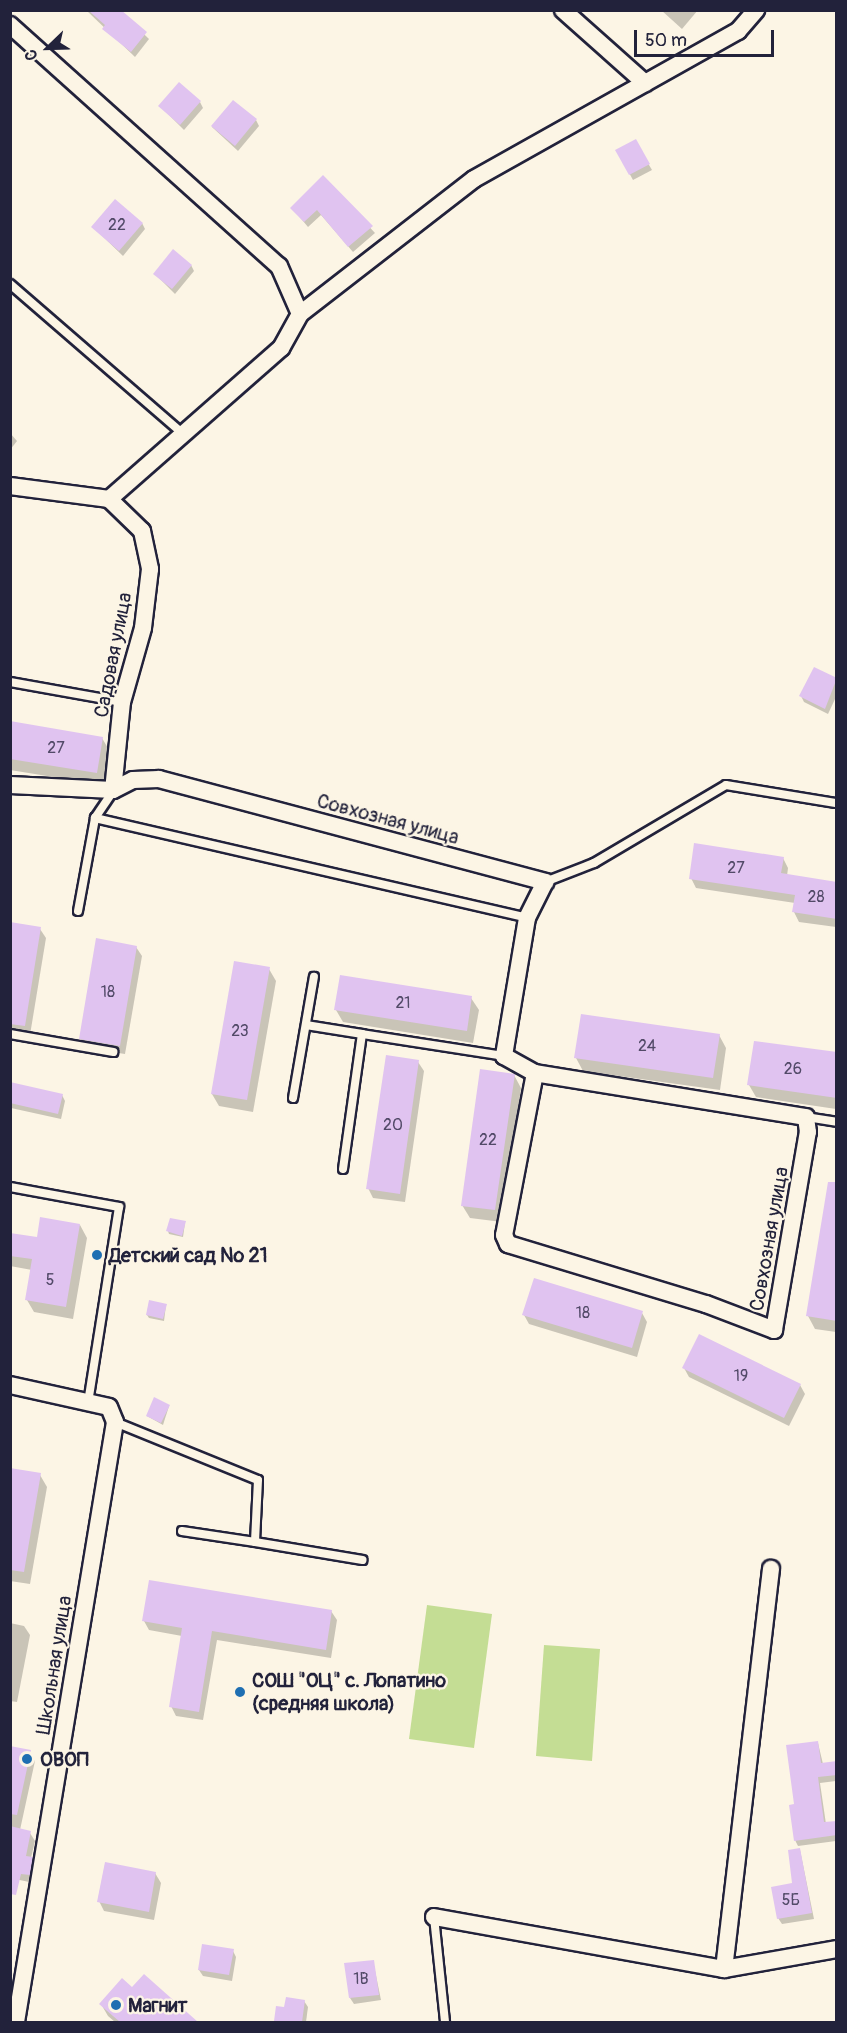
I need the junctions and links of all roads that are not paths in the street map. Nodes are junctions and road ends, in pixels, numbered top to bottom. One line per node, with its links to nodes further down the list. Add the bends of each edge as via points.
1 (562, 10): 4 (street)
2 (756, 10): 4 (street, via 738,31)
3 (10, 25): 6 (street, via 279,266)
4 (645, 83): 6 (street, via 474,179)
5 (10, 284): 7 (lane)
6 (300, 314): 7 (street, via 281,348)
7 (181, 432): 9 (street)
8 (10, 486): 9 (street)
9 (110, 499): 11 (street, Садовая улица, via 142,531 150,569 144,628)
10 (10, 682): 11 (lane)
11 (122, 702): 13 (street, Садовая улица)
12 (10, 785): 13 (street, Совхозная улица)
13 (113, 790): 15 (lane); 16 (street, Совхозная улица, via 133,780 159,780)
14 (837, 803): 16 (lane, via 726,785 594,863)
15 (95, 818): 17 (lane); 18 (lane)
16 (545, 882): 18 (street)
17 (78, 911)
18 (527, 918): 24 (street)
19 (314, 977): 20 (lane)
20 (306, 1025): 21 (lane); 26 (lane)
21 (362, 1034): 24 (lane); 29 (lane)
22 (10, 1035): 23 (lane)
23 (112, 1052)
24 (504, 1056): 25 (street)
25 (535, 1073): 27 (street); 27 (street, Совхозная улица, via 504,1235 508,1244 706,1304 774,1330 808,1132)
26 (293, 1098)
27 (806, 1117): 28 (lane)
28 (837, 1122)
29 (343, 1169)
30 (10, 1187): 32 (lane, via 119,1207)
31 (10, 1385): 32 (street)
32 (88, 1402): 33 (street, via 109,1407)
33 (115, 1422): 35 (lane, via 258,1480); 41 (street, Школьная улица)
34 (182, 1531): 35 (lane)
35 (255, 1542): 36 (lane)
36 (363, 1560)
37 (771, 1569): 40 (street)
38 (434, 1917): 40 (street); 42 (lane)
39 (837, 1949): 40 (street)
40 (724, 1969)
41 (16, 2022)
42 (445, 2022)

